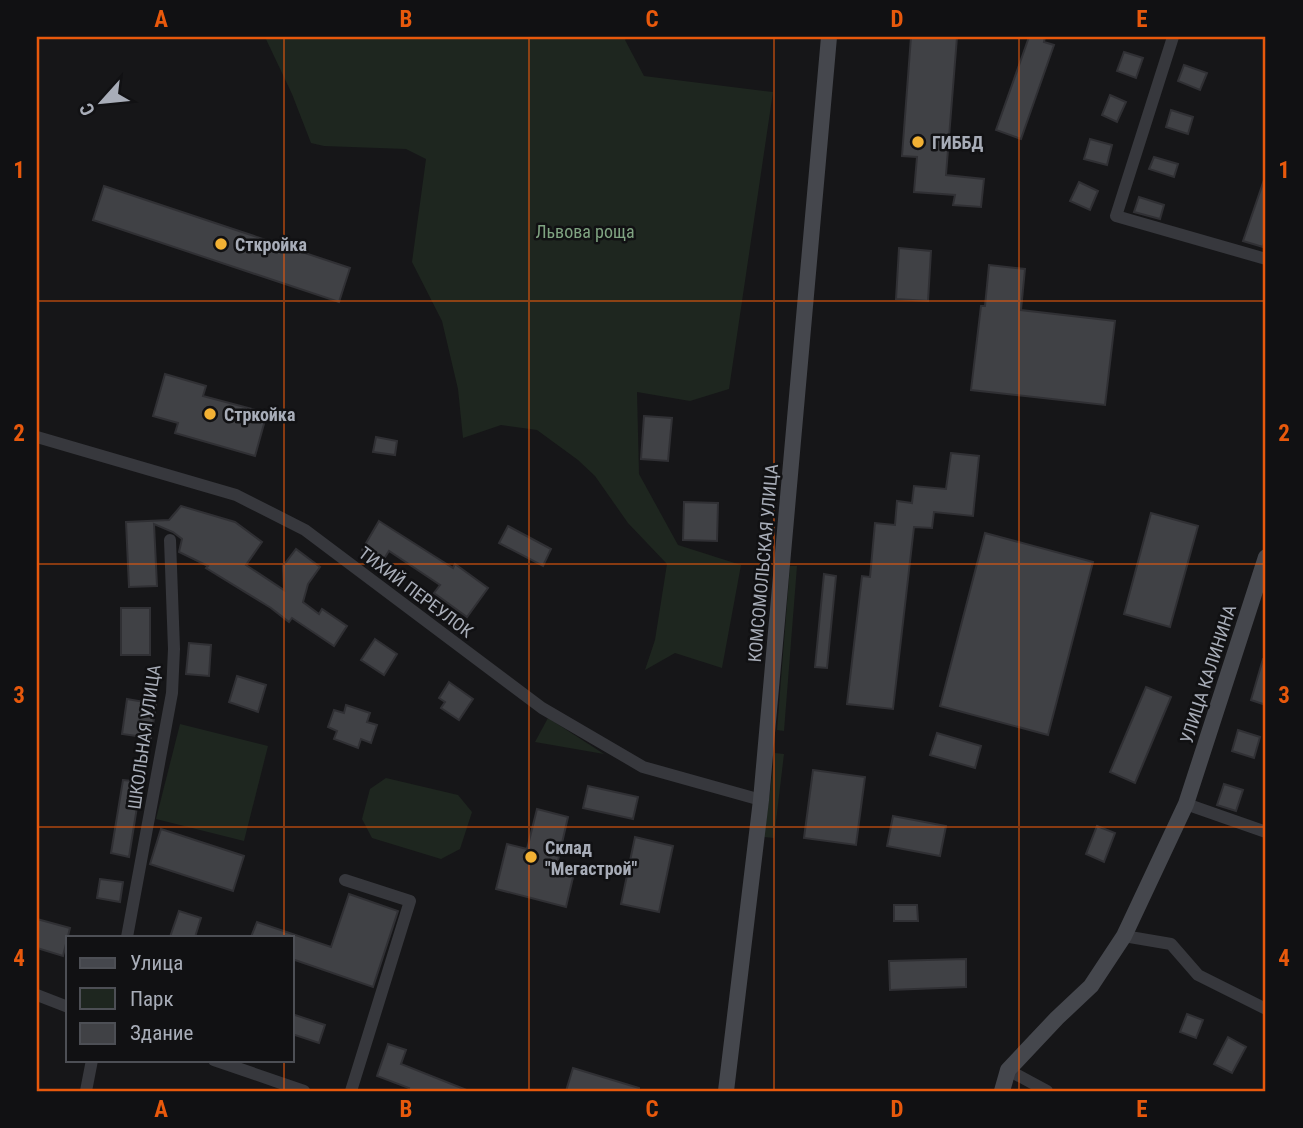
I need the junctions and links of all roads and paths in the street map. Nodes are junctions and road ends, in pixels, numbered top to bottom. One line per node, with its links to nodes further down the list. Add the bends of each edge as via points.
1 (829, 37): 7 (main road, КОМСОМОЛЬСКАЯ УЛИЦА)
2 (1173, 37): 3 (street, via 1116,216)
3 (1266, 259)
4 (37, 437): 7 (street, ТИХИЙ ПЕРЕУЛОК, via 236,495 305,530 542,709 643,767)
5 (170, 540): 11 (street, ШКОЛЬНАЯ УЛИЦА, via 172,693)
6 (1266, 557): 8 (main road, УЛИЦА КАЛИНИНА)
7 (761, 800): 22 (main road, КОМСОМОЛЬСКАЯ УЛИЦА)
8 (1186, 804): 9 (street); 12 (main road, УЛИЦА КАЛИНИНА)
9 (1266, 832)
10 (345, 880): 21 (street, via 410,901)
11 (127, 936)
12 (1124, 936): 15 (street, via 1171,944 1198,975); 18 (main road, УЛИЦА КАЛИНИНА, via 1091,986)
13 (37, 995): 14 (street)
14 (66, 1006)
15 (1266, 1009)
16 (92, 1062): 19 (street)
17 (220, 1062): 20 (street)
18 (1008, 1070): 23 (main road); 24 (street)
19 (86, 1091)
20 (304, 1091)
21 (351, 1091)
22 (726, 1091)
23 (1002, 1091)
24 (1047, 1091)

